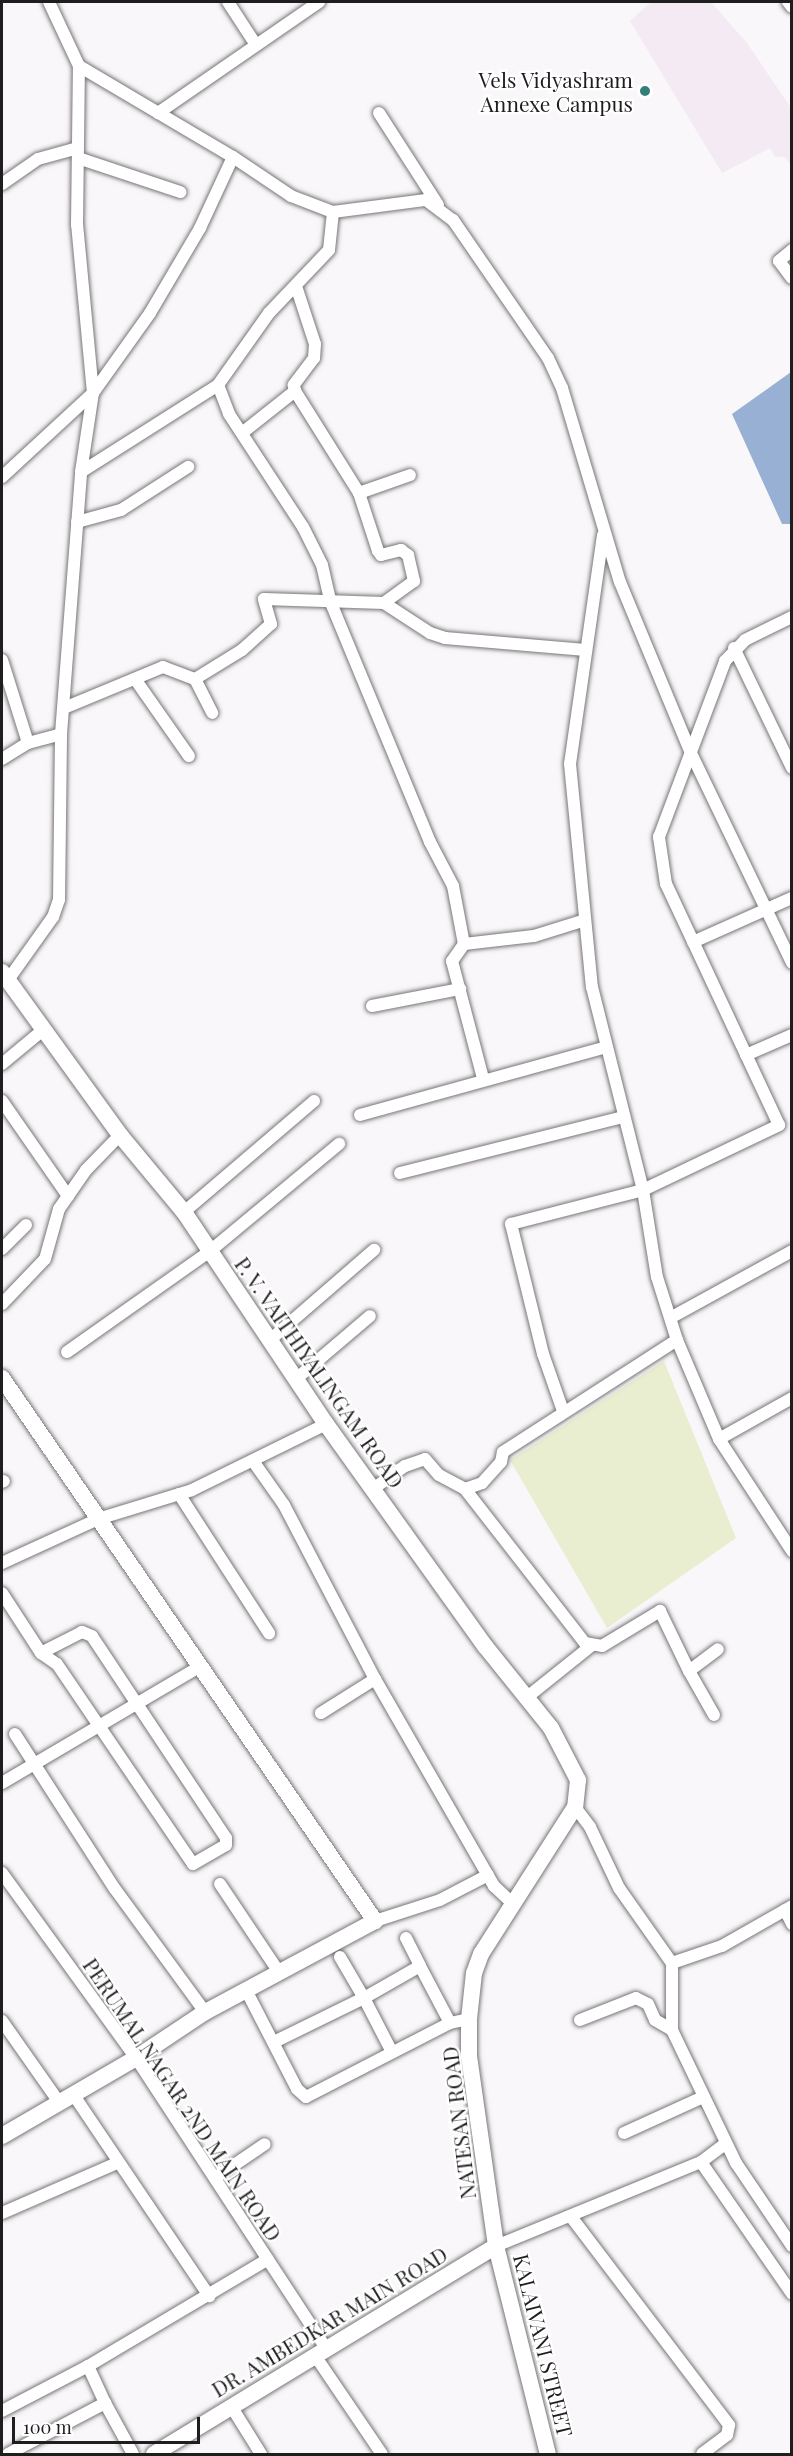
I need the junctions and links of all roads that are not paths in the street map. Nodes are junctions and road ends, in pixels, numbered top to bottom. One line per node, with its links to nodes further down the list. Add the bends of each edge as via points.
1 (49, 2): 7 (street)
2 (228, 2): 6 (street)
3 (319, 2): 6 (street)
4 (788, 2): 5 (street)
5 (792, 7)
6 (256, 45): 8 (street)
7 (79, 66): 8 (street); 10 (street)
8 (158, 113): 11 (street)
9 (380, 113): 14 (street)
10 (78, 153): 12 (street, via 38,159); 13 (street); 21 (street, via 77,225)
11 (233, 157): 15 (street, via 291,196); 21 (street, via 178,266)
12 (2, 184)
13 (180, 192)
14 (438, 206): 15 (street, via 412,200); 29 (street, via 453,220 548,358 562,388)
15 (333, 212): 18 (street, via 329,250)
16 (792, 250): 17 (street, via 779,261)
17 (792, 278)
18 (296, 286): 19 (street, via 269,313); 20 (street, via 315,344 314,358 294,385)
19 (218, 385): 22 (street, via 229,414); 24 (street)
20 (295, 391): 22 (street); 27 (street)
21 (93, 393): 24 (street); 26 (street)
22 (242, 433): 30 (street, via 303,527 322,565)
23 (188, 467): 28 (street, via 121,510)
24 (81, 472): 28 (street)
25 (410, 475): 27 (street)
26 (2, 477)
27 (359, 494): 31 (street, via 381,555 401,550 408,555 414,581)
28 (77, 522): 38 (street)
29 (603, 534): 34 (street); 42 (street)
30 (331, 603): 31 (street); 37 (street, via 264,599 272,624 242,650); 50 (street, via 430,842 453,886)
31 (384, 603): 34 (street, via 430,633 445,638)
32 (792, 617): 33 (street)
33 (734, 648): 42 (street, via 725,661); 45 (street)
34 (585, 650): 48 (street, via 570,764)
35 (2, 660): 41 (street)
36 (135, 679): 37 (street, via 162,667); 38 (street); 43 (street)
37 (195, 679): 39 (street)
38 (64, 708): 40 (street)
39 (212, 713)
40 (61, 735): 41 (street); 52 (street, via 59,900 53,917)
41 (28, 743): 44 (street)
42 (690, 751): 47 (street); 49 (street, via 659,837 666,884)
43 (189, 756)
44 (2, 758)
45 (792, 768)
46 (792, 898): 47 (street)
47 (766, 909): 49 (street); 51 (street)
48 (585, 920): 50 (street, via 534,936); 57 (street)
49 (693, 942): 58 (street)
50 (464, 944): 53 (street, via 452,961)
51 (792, 963)
52 (4, 976): 55 (street, P. V. VAITHIYALINGAM ROAD)
53 (460, 989): 54 (street); 60 (street)
54 (372, 1006)
55 (44, 1029): 59 (street); 67 (street, P. V. VAITHIYALINGAM ROAD)
56 (792, 1035): 58 (street)
57 (604, 1048): 60 (street); 64 (street)
58 (746, 1055): 66 (street)
59 (2, 1065)
60 (483, 1078): 63 (street)
61 (2, 1101): 71 (street)
62 (314, 1101): 72 (street)
63 (360, 1116)
64 (623, 1117): 69 (street); 70 (street)
65 (792, 1119): 66 (street)
66 (779, 1125): 70 (street)
67 (120, 1135): 71 (street, via 86,1170); 72 (street, P. V. VAITHIYALINGAM ROAD)
68 (339, 1144): 76 (street)
69 (400, 1173)
70 (643, 1190): 80 (street, via 657,1277); 87 (street, via 511,1224 543,1354)
71 (68, 1196): 78 (street, via 53,1224 45,1259)
72 (184, 1212): 76 (street, P. V. VAITHIYALINGAM ROAD)
73 (26, 1225): 74 (street)
74 (2, 1249)
75 (374, 1250): 81 (street)
76 (210, 1251): 81 (street, P. V. VAITHIYALINGAM ROAD); 83 (street)
77 (792, 1251): 80 (street)
78 (2, 1304)
79 (370, 1316): 85 (street)
80 (672, 1317): 82 (street)
81 (270, 1340): 85 (street, P. V. VAITHIYALINGAM ROAD)
82 (678, 1340): 87 (street); 89 (street)
83 (67, 1352)
84 (2, 1378): 94 (street)
85 (296, 1379): 88 (street, P. V. VAITHIYALINGAM ROAD)
86 (792, 1398): 89 (street)
87 (563, 1411): 92 (street, via 503,1452 501,1462 482,1483)
88 (326, 1424): 90 (street); 91 (street, P. V. VAITHIYALINGAM ROAD)
89 (719, 1439): 95 (street)
90 (253, 1461): 93 (street); 105 (street, via 284,1505)
91 (373, 1489): 92 (street, via 405,1466 424,1459 439,1475); 106 (street, P. V. VAITHIYALINGAM ROAD)
92 (465, 1489): 100 (street)
93 (179, 1494): 94 (street); 99 (street)
94 (98, 1520): 97 (street); 103 (street)
95 (787, 1535): 96 (street)
96 (792, 1551)
97 (3, 1558)
98 (2, 1593): 102 (street)
99 (269, 1633)
100 (591, 1646): 104 (street, via 602,1646 660,1611); 106 (street)
101 (718, 1649): 104 (street)
102 (40, 1653): 107 (street, via 87,1633); 110 (street, via 57,1664)
103 (197, 1668): 107 (street); 120 (street)
104 (689, 1671): 109 (street)
105 (375, 1679): 108 (street); 116 (street)
106 (526, 1698): 114 (street, P. V. VAITHIYALINGAM ROAD, via 569,1760 578,1780)
107 (136, 1704): 110 (street); 110 (street, via 226,1838 221,1849 193,1864)
108 (321, 1713)
109 (714, 1715)
110 (100, 1726): 112 (street)
111 (15, 1734): 112 (street)
112 (34, 1764): 113 (street); 129 (street, via 115,1889)
113 (2, 1783)
114 (575, 1806): 118 (street, NATESAN ROAD); 124 (street, via 590,1827 619,1888)
115 (2, 1873): 137 (street, PERUMAL NAGAR 2ND MAIN ROAD)
116 (488, 1875): 118 (street); 120 (street, via 451,1896)
117 (219, 1884): 126 (street)
118 (512, 1903): 130 (street, NATESAN ROAD, via 481,1954 474,1973)
119 (788, 1908): 121 (street); 124 (street, via 722,1946)
120 (375, 1921): 126 (street)
121 (792, 1924)
122 (406, 1938): 125 (street)
123 (340, 1957): 128 (street)
124 (672, 1963): 134 (street)
125 (420, 1966): 128 (street); 133 (street)
126 (279, 1972): 127 (street)
127 (246, 1990): 129 (street); 135 (street)
128 (364, 1998): 135 (street); 136 (street)
129 (205, 2012): 137 (street)
130 (469, 2019): 133 (street); 149 (street, NATESAN ROAD, via 469,2056)
131 (580, 2020): 134 (street, via 636,1998 648,2004 655,2020)
132 (2, 2021): 139 (street)
133 (450, 2024): 136 (street)
134 (672, 2030): 138 (street)
135 (274, 2042): 136 (street, via 297,2089 306,2097)
136 (392, 2052)
137 (136, 2058): 139 (street); 146 (street, PERUMAL NAGAR 2ND MAIN ROAD)
138 (704, 2097): 140 (street); 142 (street)
139 (66, 2098): 141 (street); 145 (street)
140 (624, 2133)
141 (2, 2136)
142 (726, 2143): 144 (street); 150 (street)
143 (265, 2144): 146 (street)
144 (700, 2162): 148 (street); 152 (street)
145 (117, 2163): 147 (street); 153 (street)
146 (214, 2178): 151 (street, PERUMAL NAGAR 2ND MAIN ROAD)
147 (2, 2213)
148 (572, 2218): 149 (street); 165 (street, via 729,2426 727,2435)
149 (496, 2246): 154 (street, DR. AMBEDKAR MAIN ROAD); 164 (street, KALAIVANI STREET)
150 (792, 2246)
151 (268, 2259): 153 (street); 154 (street, PERUMAL NAGAR 2ND MAIN ROAD)
152 (792, 2294)
153 (209, 2296): 155 (street)
154 (322, 2354): 157 (street, DR. AMBEDKAR MAIN ROAD); 163 (street, PERUMAL NAGAR 2ND MAIN ROAD)
155 (88, 2366): 156 (street); 158 (street)
156 (105, 2403): 159 (street); 160 (street)
157 (231, 2406): 161 (street, DR. AMBEDKAR MAIN ROAD); 162 (street)
158 (2, 2411)
159 (8, 2454)
160 (133, 2454)
161 (154, 2454)
162 (261, 2454)
163 (382, 2454)
164 (548, 2454)
165 (705, 2454)

